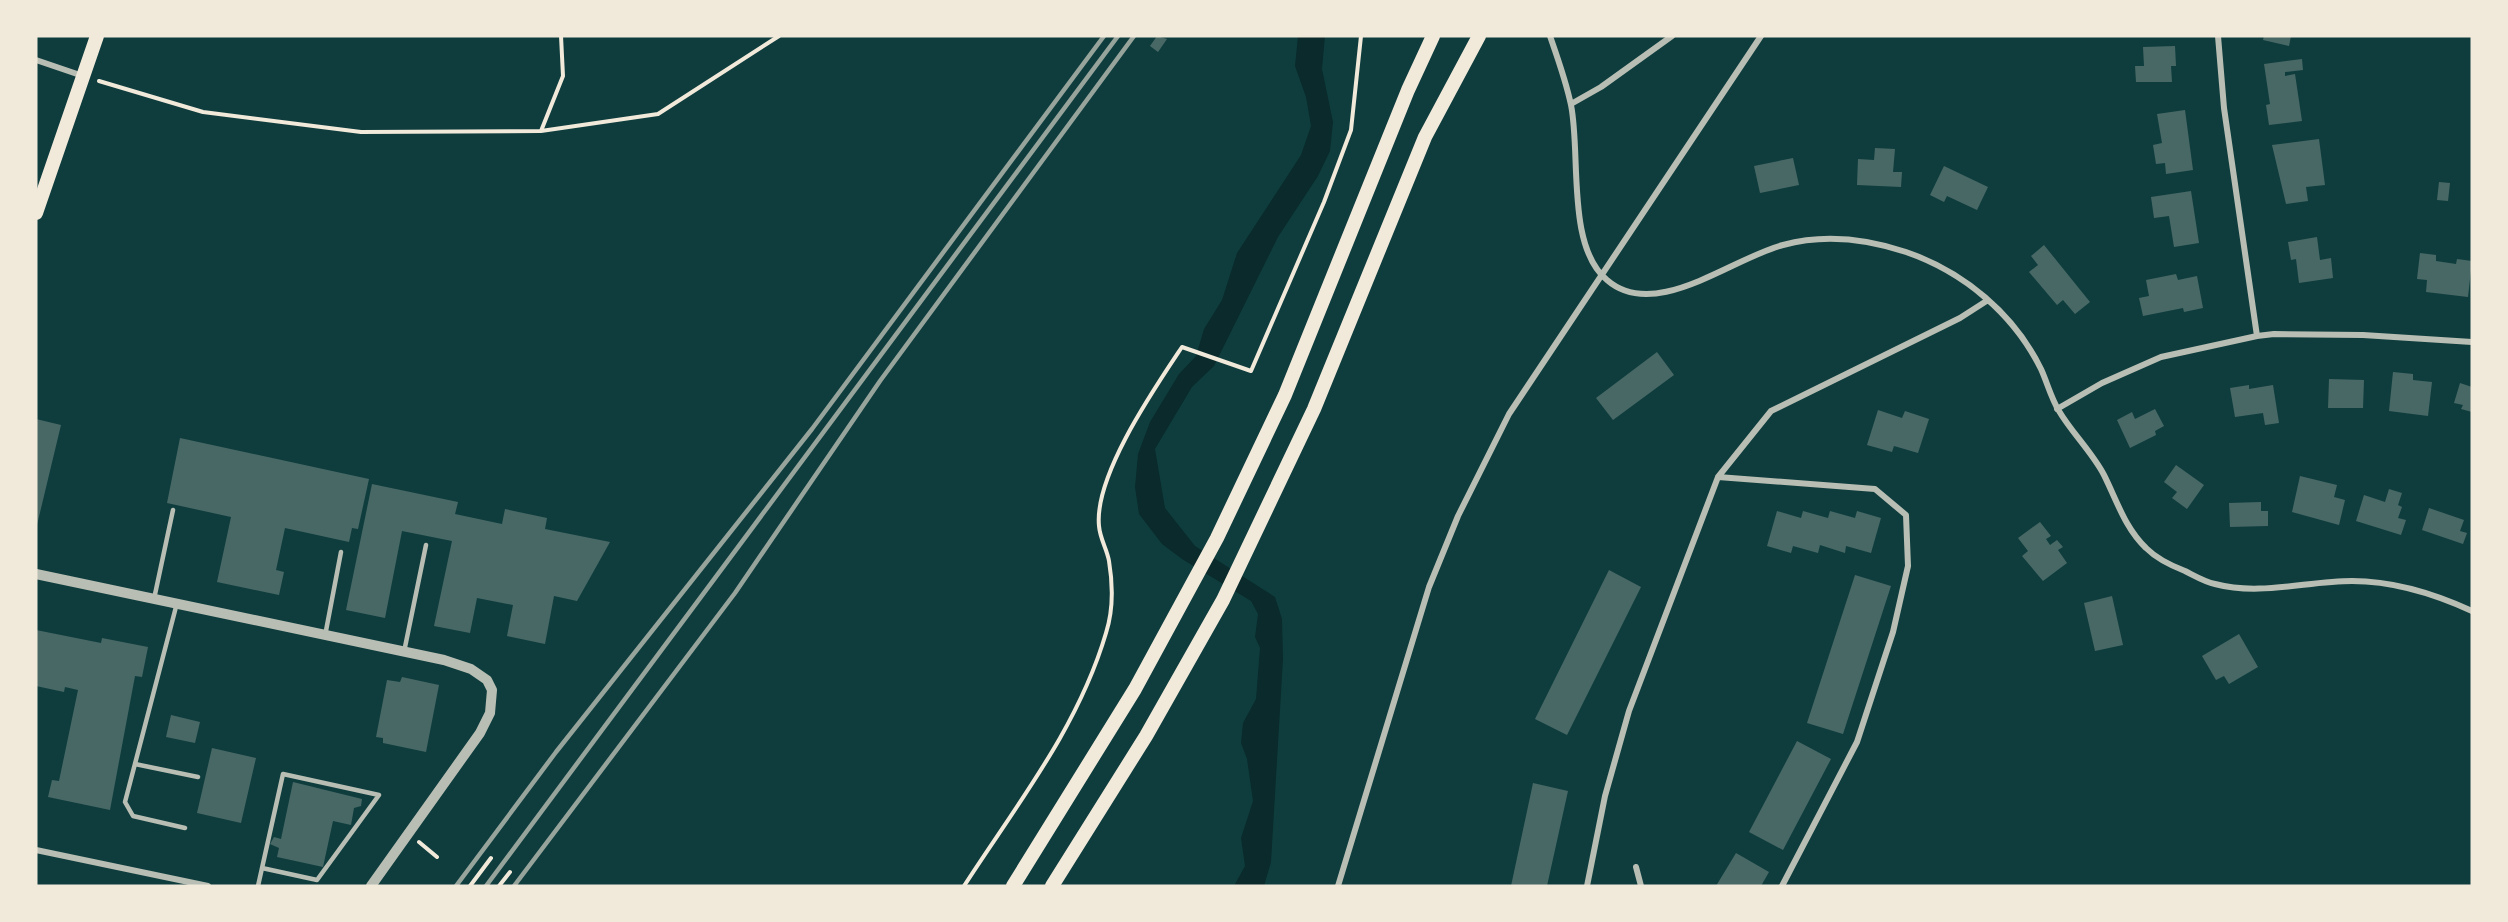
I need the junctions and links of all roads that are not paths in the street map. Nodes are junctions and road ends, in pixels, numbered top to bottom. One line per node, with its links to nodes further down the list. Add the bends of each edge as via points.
1 (98, 36): 9 (main road)
2 (1433, 36): 36 (main road, via 1285,395 1218,538 1123,710)
3 (1479, 36): 37 (main road, via 1425,137 1314,409 1246,556 1146,736)
4 (1550, 36): 10 (street)
5 (1672, 36): 10 (street)
6 (1761, 36): 12 (street)
7 (2218, 36): 14 (street, via 2224,108)
8 (36, 60): 9 (street)
9 (84, 76): 11 (main road)
10 (1571, 104): 12 (street, via 1577,147 1576,193 1584,245)
11 (36, 213)
12 (1602, 276): 13 (street, via 1628,292 1657,295 1764,250 1806,240 1840,239 1925,260 1960,278); 38 (street, via 1509,414 1458,516 1429,586)
13 (1988, 300): 16 (street, via 2023,339 2041,369); 17 (street, via 1960,318 1770,411)
14 (2258, 336): 15 (street, via 2363,335); 16 (street, via 2161,357 2102,383)
15 (2472, 342)
16 (2057, 409): 24 (street, via 2102,472 2128,527 2148,550 2174,566 2214,584 2245,589 2353,581 2402,586)
17 (1718, 477): 39 (street, via 1629,711 1605,796); 41 (street, via 1875,489 1906,515 1908,566 1893,632 1857,742)
18 (173, 510): 22 (lane)
19 (426, 545): 26 (lane)
20 (341, 552): 25 (lane)
21 (36, 574): 22 (street)
22 (154, 599): 23 (street)
23 (177, 603): 25 (street); 27 (lane)
24 (2472, 611)
25 (325, 636): 26 (street)
26 (405, 652): 35 (street, via 471,669 487,680 492,690 490,713 480,733)
27 (135, 764): 28 (lane); 29 (lane, via 125,802 127,809 133,816)
28 (198, 777)
29 (185, 828)
30 (36, 850): 33 (street)
31 (1636, 867): 40 (street)
32 (262, 868): 32 (lane, via 283,774 379,795 317,880); 34 (lane)
33 (208, 886)
34 (258, 886)
35 (371, 886)
36 (1013, 886)
37 (1052, 886)
38 (1338, 886)
39 (1587, 886)
40 (1641, 886)
41 (1782, 886)

